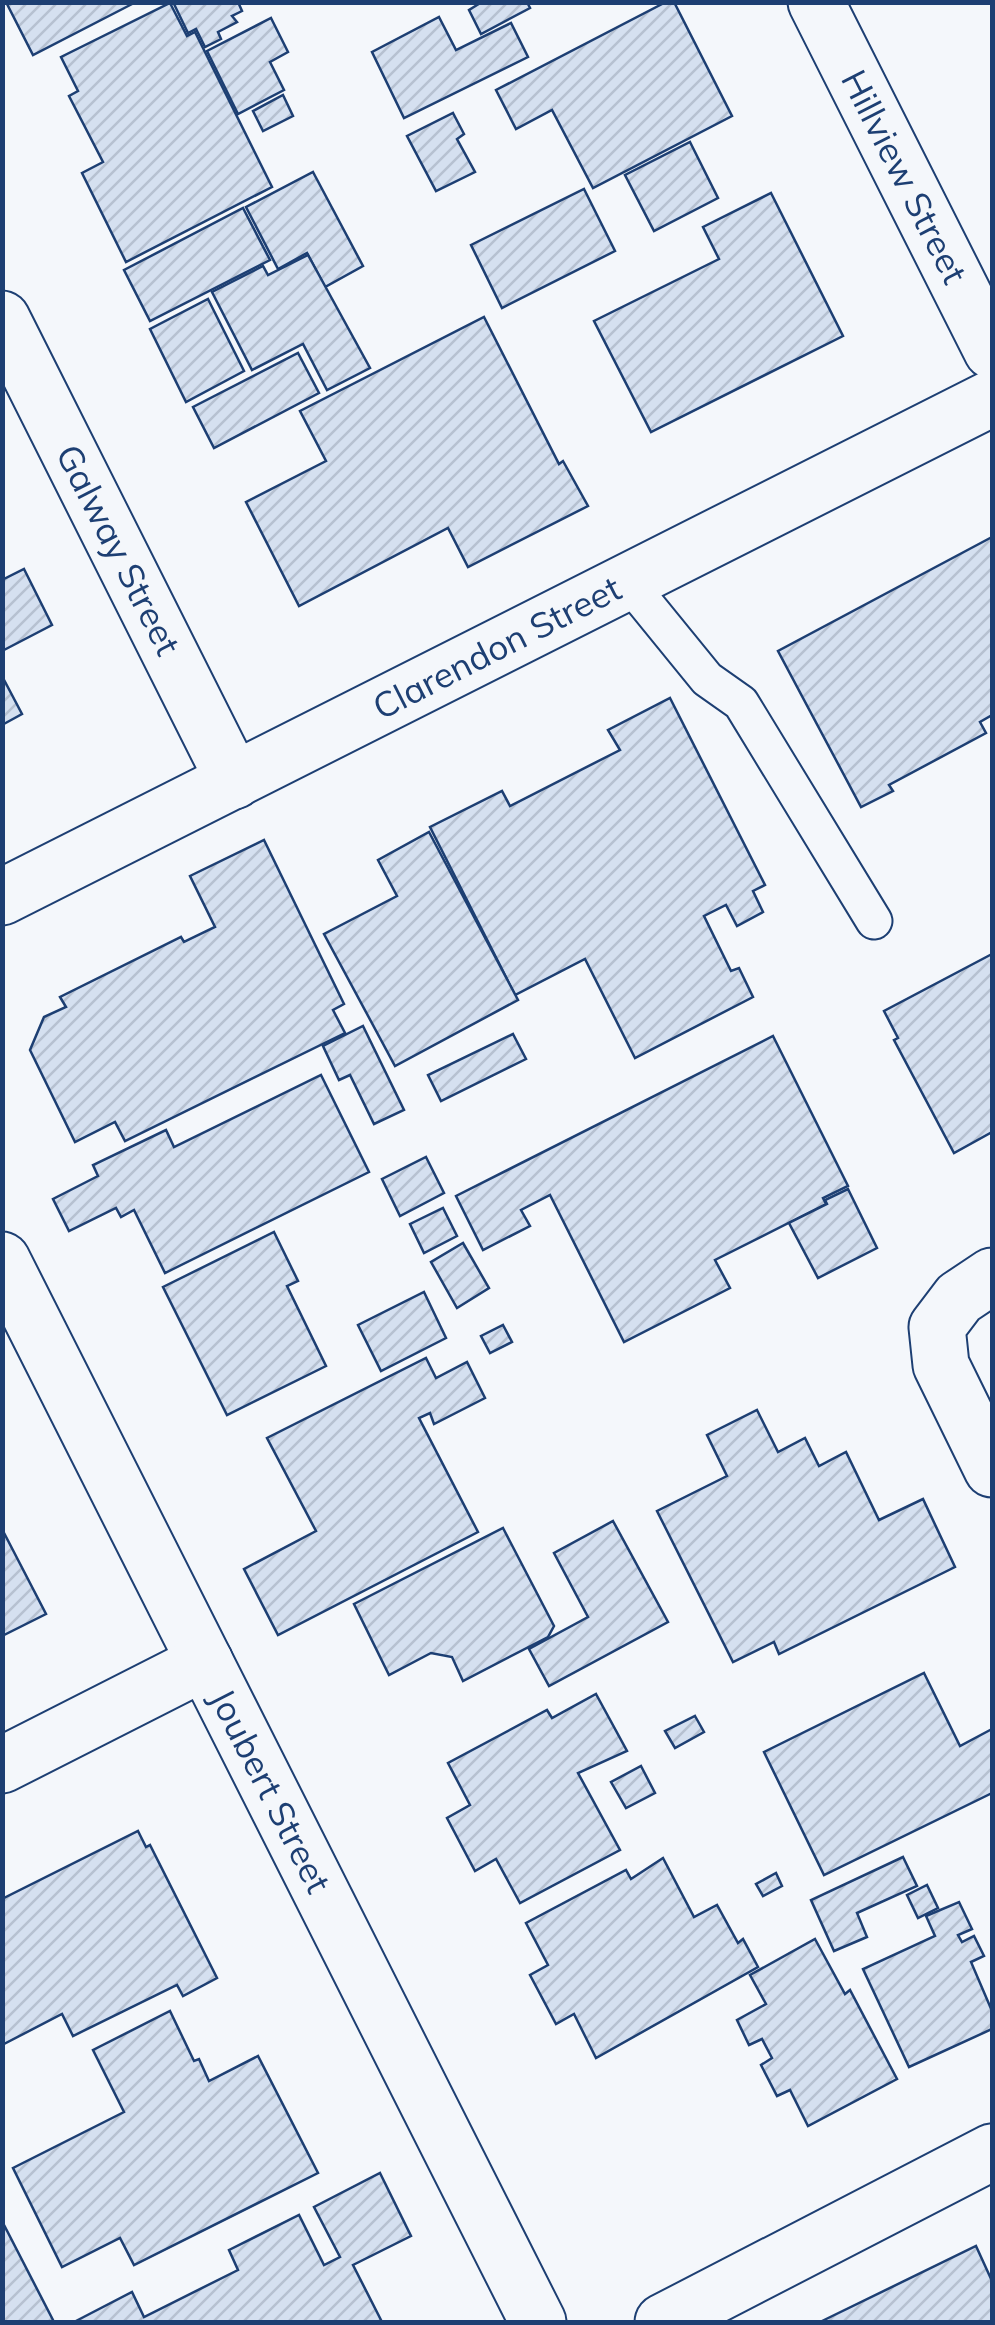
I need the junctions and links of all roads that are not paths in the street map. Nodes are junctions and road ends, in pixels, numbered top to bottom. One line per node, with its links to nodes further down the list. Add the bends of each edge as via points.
1 (816, 2): 3 (street, Hillview Street)
2 (2, 318): 6 (street, Galway Street)
3 (992, 351)
4 (992, 398): 5 (street, Clarendon Street)
5 (628, 582): 6 (street, Clarendon Street); 8 (lane, via 708,678 741,703)
6 (234, 780): 7 (street, Clarendon Street)
7 (2, 897)
8 (874, 921)
9 (2, 1260): 12 (street, Joubert Street)
10 (992, 1276): 11 (street, via 958,1298 937,1327 941,1364)
11 (992, 1469)
12 (205, 1662): 13 (street); 15 (street, Joubert Street)
13 (2, 1766)
14 (992, 2152): 16 (street)
15 (538, 2322)
16 (662, 2322)

